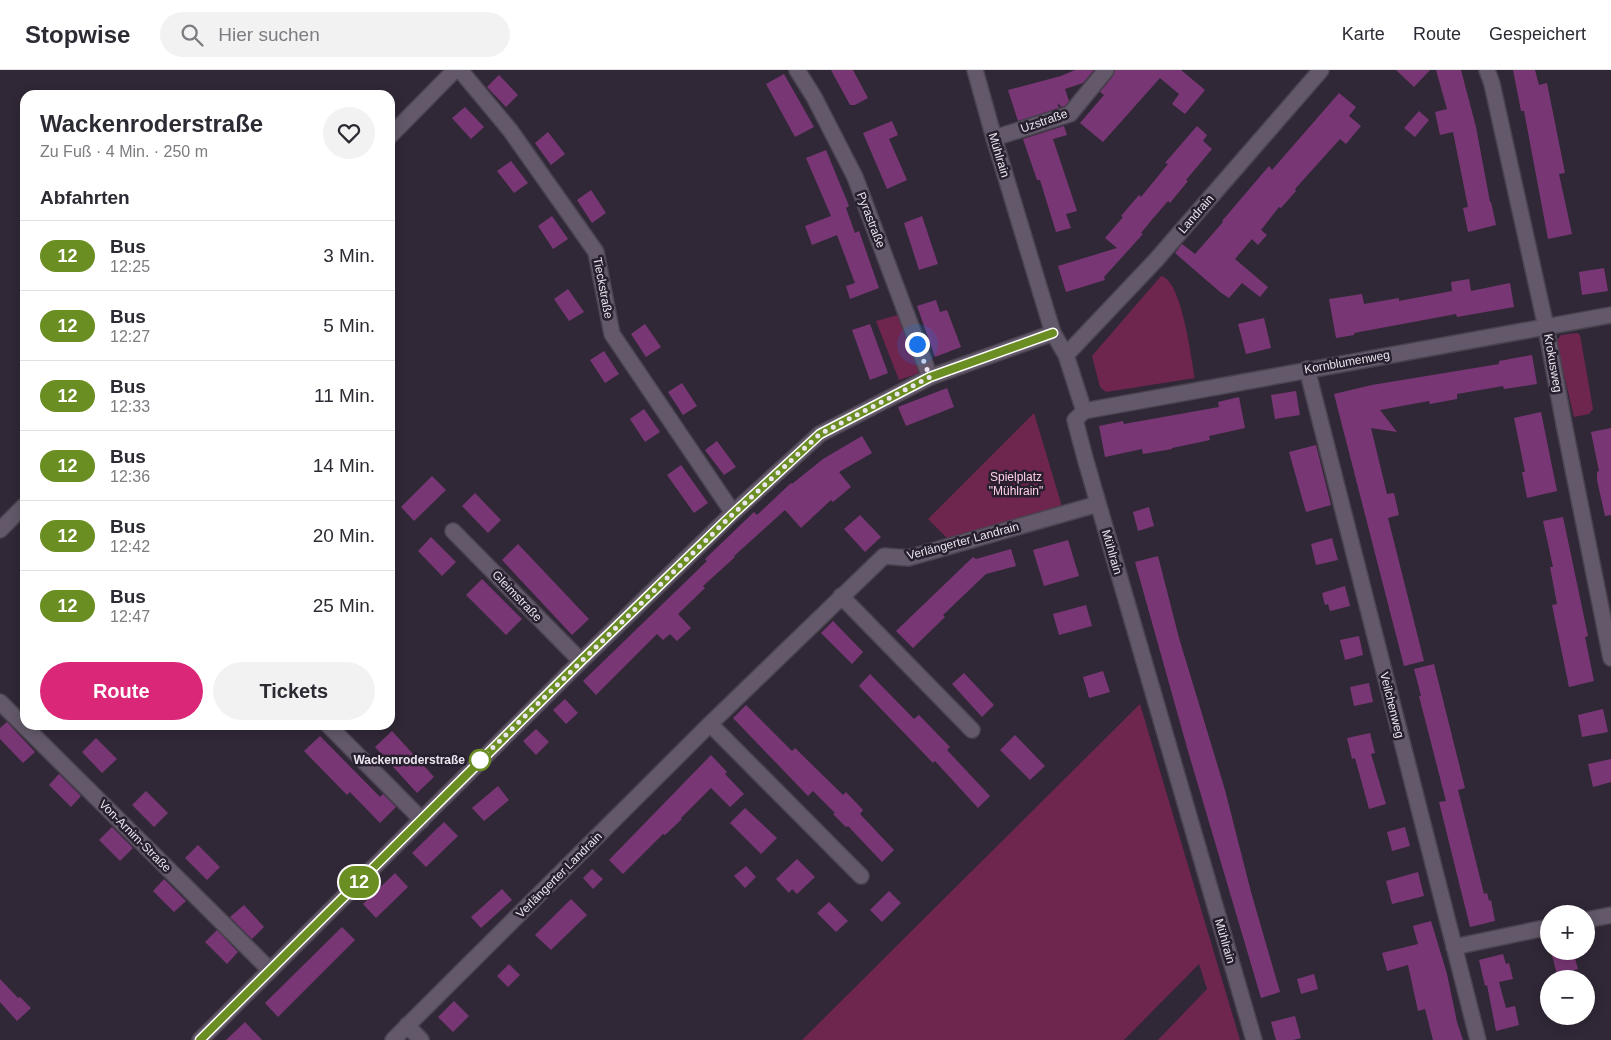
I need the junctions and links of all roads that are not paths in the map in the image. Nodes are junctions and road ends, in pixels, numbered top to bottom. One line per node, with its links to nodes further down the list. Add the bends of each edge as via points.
1 (455, 70): 8 (street)
2 (460, 70): 19 (street, Tieckstraße, via 510,130 596,252 612,334)
3 (797, 70): 15 (street, Pyrastraße, via 855,177)
4 (975, 70): 9 (street, Mühlrain)
5 (1106, 70): 9 (street, Uzstraße, via 1070,114)
6 (1321, 70): 13 (street, Landrain, via 1156,260)
7 (1487, 70): 11 (street, Krokusweg)
8 (395, 131)
9 (994, 138): 12 (street, Mühlrain)
10 (1611, 315): 11 (street, Kornblumenweg)
11 (1546, 327): 14 (street, Kornblumenweg); 23 (street, Krokusweg)
12 (1053, 333): 13 (street, Mühlrain); 15 (street)
13 (1066, 355): 16 (street, Mühlrain)
14 (1307, 370): 16 (street, Kornblumenweg); 36 (street, Veilchenweg)
15 (930, 377): 19 (street, via 820,434)
16 (1084, 410): 17 (street, Mühlrain, via 1075,420)
17 (1098, 504): 22 (street, Verlängerter Landrain, via 908,558 884,556); 42 (street, Mühlrain)
18 (20, 510): 20 (street)
19 (733, 514): 24 (street)
20 (0, 530)
21 (453, 531): 24 (street, Gleimstraße)
22 (841, 596): 27 (street, Verlängerter Landrain); 30 (street)
23 (1611, 658)
24 (581, 661): 31 (street)
25 (0, 702): 26 (street, Von-Arnim-Straße)
26 (20, 722)
27 (710, 724): 32 (street); 38 (street, Verlängerter Landrain)
28 (28, 730): 37 (street, Von-Arnim-Straße)
29 (333, 730): 31 (street)
30 (972, 730)
31 (422, 820): 37 (street)
32 (861, 876)
33 (1611, 914): 34 (street)
34 (1595, 918)
35 (1540, 929): 36 (street)
36 (1454, 947): 43 (street, Veilchenweg)
37 (270, 970): 39 (street)
38 (407, 1026): 40 (street, Verlängerter Landrain); 41 (street)
39 (200, 1040)
40 (392, 1040)
41 (421, 1040)
42 (1254, 1040)
43 (1478, 1040)

